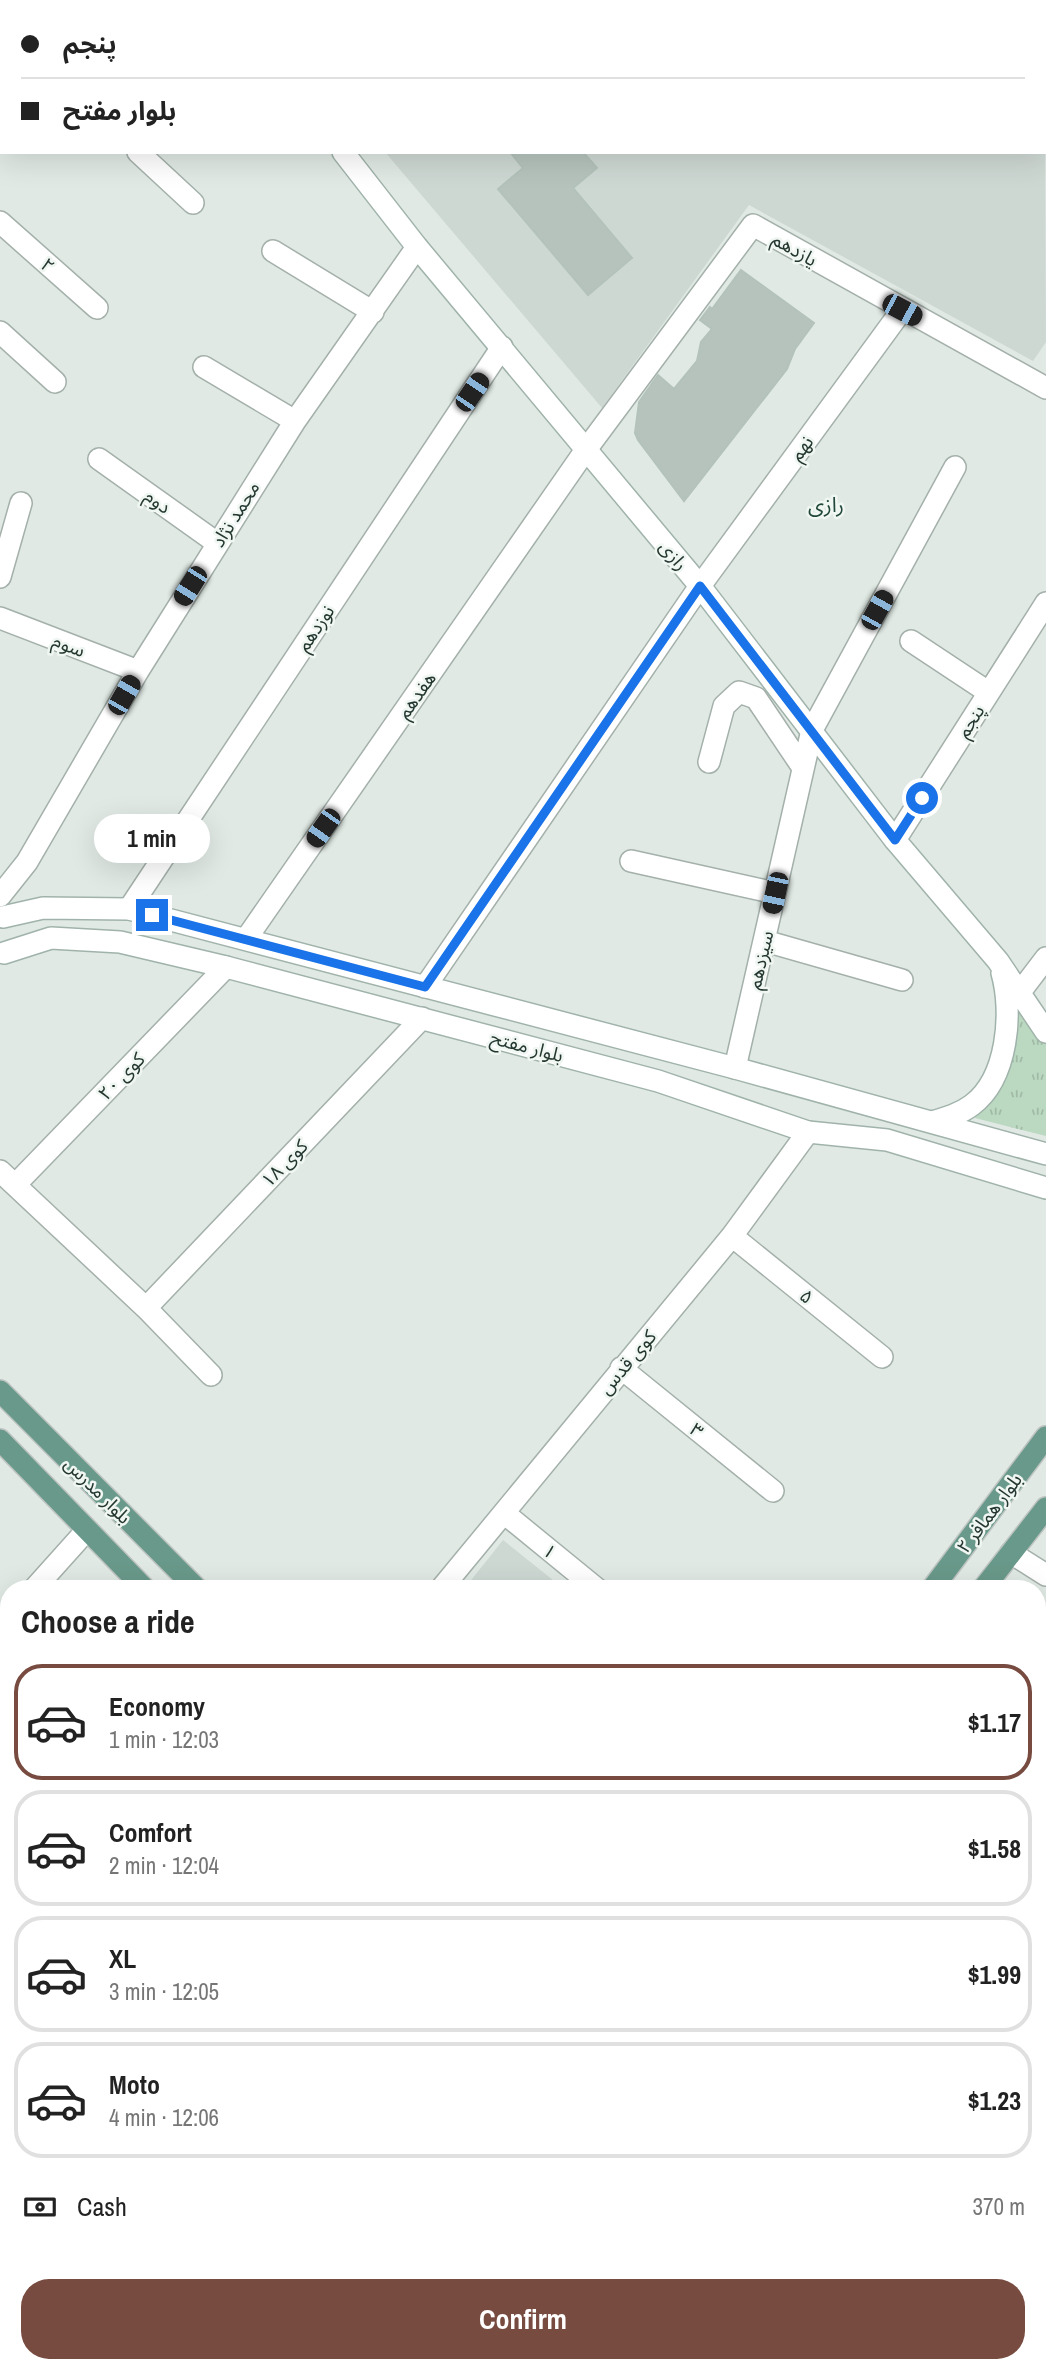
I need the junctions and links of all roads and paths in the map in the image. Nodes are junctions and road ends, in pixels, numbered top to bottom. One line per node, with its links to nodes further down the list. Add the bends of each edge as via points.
1 (140, 154): 3 (street)
2 (345, 154): 5 (street, رازی)
3 (194, 203)
4 (0, 222): 7 (street, ۲)
5 (416, 247): 9 (street, محمد نژاد); 11 (street, رازی)
6 (273, 251): 9 (street)
7 (97, 308)
8 (902, 310): 14 (street, یازدهم); 16 (street, یازدهم, via 752,225); 22 (street, نهم)
9 (373, 312): 15 (street, محمد نژاد)
10 (0, 332): 13 (street)
11 (502, 347): 16 (street, رازی); 36 (street, نوزدهم)
12 (204, 367): 15 (street)
13 (55, 382)
14 (1046, 388)
15 (295, 421): 20 (street, محمد نژاد)
16 (585, 451): 22 (street, رازی); 37 (street, هفدهم)
17 (99, 458): 20 (street, دوم)
18 (955, 467): 29 (street, سیزدهم)
19 (21, 503): 21 (street)
20 (217, 543): 27 (street, محمد نژاد)
21 (0, 578)
22 (700, 586): 29 (street, رازی); 44 (street, نهم)
23 (1046, 603): 25 (street, پنجم)
24 (0, 618): 27 (street, سوم)
25 (1038, 631): 28 (street, پنجم)
26 (911, 641): 28 (street)
27 (138, 671): 35 (street, محمد نژاد)
28 (988, 692): 32 (street, پنجم)
29 (812, 730): 31 (street, سیزدهم); 32 (street, رازی)
30 (709, 762): 31 (street, via 724,706 739,692 755,698)
31 (803, 768): 34 (street, سیزدهم)
32 (895, 840): 41 (street, رازی)
33 (631, 861): 34 (street)
34 (775, 893): 38 (street, سیزدهم)
35 (1, 909): 36 (street, بلوار مفتح); 39 (street, via 9,931)
36 (129, 909): 37 (street, بلوار مفتح)
37 (246, 939): 44 (street, بلوار مفتح)
38 (765, 941): 43 (street); 50 (street, سیزدهم)
39 (2, 955): 42 (street, بلوار مفتح, via 51,938 120,942)
40 (1046, 958): 45 (street)
41 (998, 961): 45 (street, رازی); 51 (street, via 1009,1010 998,1064 974,1104)
42 (226, 967): 47 (street, بلوار مفتح); 54 (street, کوی ۲۰)
43 (902, 981)
44 (425, 987): 46 (street, بلوار مفتح)
45 (1020, 992): 48 (street, رازی)
46 (505, 1008): 49 (street); 50 (street, بلوار مفتح)
47 (422, 1018): 49 (street, بلوار مفتح); 57 (street, کوی ۱۸)
48 (1046, 1032)
49 (497, 1038): 52 (street, بلوار مفتح, via 658,1081)
50 (736, 1068): 51 (street, بلوار مفتح)
51 (932, 1122): 53 (street, بلوار مفتح)
52 (808, 1132): 55 (street, بلوار مفتح, via 887,1140); 56 (street, کوی قدس)
53 (1046, 1154)
54 (8, 1178): 57 (street)
55 (1046, 1188)
56 (732, 1236): 58 (street, ۵); 59 (street, کوی قدس)
57 (146, 1308): 60 (street)
58 (882, 1356)
59 (621, 1368): 64 (street, ۳); 66 (street, کوی قدس)
60 (211, 1375)
61 (0, 1391): 72 (main road, بلوار مدرس)
62 (1046, 1437): 75 (main road, بلوار همافر ۲)
63 (0, 1440): 67 (main road, بلوار مدرس)
64 (773, 1492)
65 (1046, 1508): 68 (main road)
66 (504, 1513): 73 (street, کوی قدس); 74 (street, ۱)
67 (86, 1531): 70 (street); 71 (main road, بلوار مدرس)
68 (1012, 1553): 69 (street); 76 (main road)
69 (1046, 1575)
70 (42, 1580)
71 (136, 1580)
72 (188, 1580)
73 (448, 1580)
74 (586, 1580)
75 (939, 1580)
76 (990, 1580)

